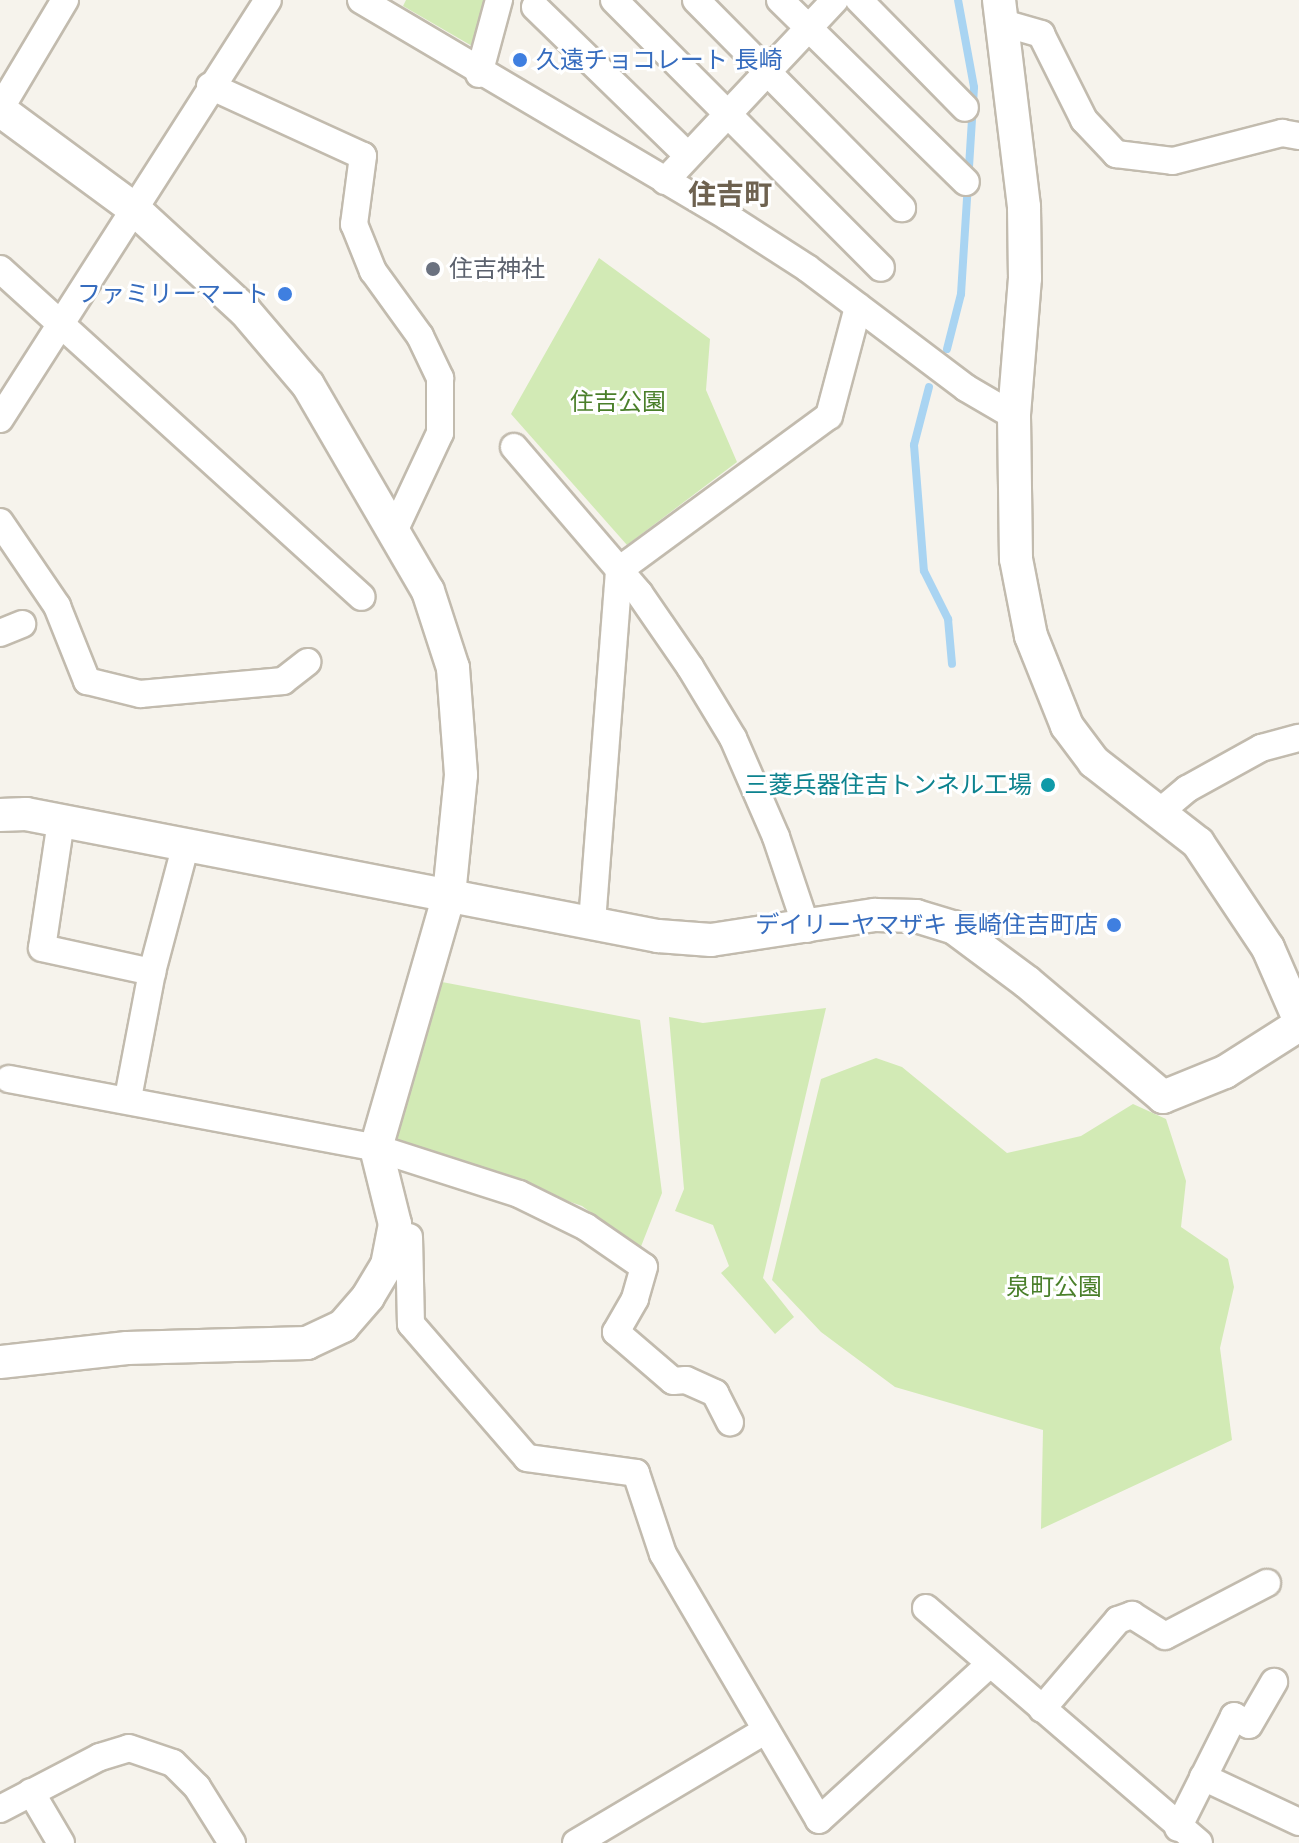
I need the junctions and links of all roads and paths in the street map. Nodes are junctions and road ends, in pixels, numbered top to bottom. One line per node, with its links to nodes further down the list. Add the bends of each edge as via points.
1 (65, 0): 17 (street)
2 (268, 0): 15 (street)
3 (361, 0): 14 (street)
4 (499, 0): 14 (street)
5 (614, 0): 18 (street)
6 (696, 0): 13 (street)
7 (780, 0): 12 (street)
8 (835, 0): 12 (street)
9 (859, 0): 16 (street)
10 (535, 7): 20 (street)
11 (1001, 11): 19 (street, via 1041,34 1084,120 1116,154 1173,161 1282,133); 29 (street, via 1024,207 1025,278)
12 (808, 29): 13 (street); 22 (street)
13 (767, 72): 18 (street); 24 (street)
14 (479, 74): 21 (street)
15 (210, 86): 23 (street); 33 (street, via 363,156 354,224 373,271 420,336 440,378 440,433)
16 (965, 108)
17 (0, 109): 23 (street)
18 (727, 113): 20 (street); 25 (street)
19 (1299, 136)
20 (687, 155): 21 (street)
21 (665, 181): 27 (street, via 807,268)
22 (966, 182)
23 (133, 208): 28 (street); 33 (street, via 245,311 308,385)
24 (902, 208)
25 (881, 268)
26 (0, 269): 28 (street)
27 (858, 307): 29 (street, via 966,388); 34 (street, via 829,416)
28 (58, 325): 30 (street); 35 (street)
29 (1014, 416): 38 (street, via 1016,559 1045,678 1067,726 1094,762)
30 (0, 419)
31 (514, 447): 34 (street)
32 (0, 522): 36 (street, via 57,606 87,681 140,694 283,681)
33 (395, 529): 42 (street, via 428,591 453,668 461,775)
34 (619, 570): 43 (street); 44 (street, via 690,667 733,738 776,837)
35 (362, 597)
36 (307, 662)
37 (1299, 738): 38 (street, via 1261,748 1187,789)
38 (1162, 810): 46 (street, via 1219,870 1268,948)
39 (0, 815): 40 (street)
40 (61, 821): 41 (street); 45 (street, via 42,948)
41 (186, 844): 42 (street); 45 (street)
42 (449, 895): 43 (street); 50 (street)
43 (592, 922): 44 (street, via 711,940)
44 (807, 929): 47 (street, via 875,915 916,916 953,927 1163,1097 1225,1072)
45 (152, 972): 49 (street)
46 (1299, 1019)
47 (1299, 1025)
48 (9, 1079): 49 (street)
49 (128, 1098): 50 (street)
50 (376, 1148): 52 (street, via 395,1224 390,1252 368,1297 343,1326 307,1343 127,1348); 53 (street, via 519,1194 586,1227 644,1267 616,1332 673,1381 686,1380 715,1393)
51 (409, 1237): 59 (street, via 411,1324 527,1458 636,1473 663,1554)
52 (0, 1362)
53 (730, 1422)
54 (1267, 1583): 58 (street, via 1165,1636 1132,1615 1118,1620)
55 (926, 1608): 56 (street)
56 (990, 1664): 58 (street); 59 (street, via 819,1820)
57 (1274, 1682): 60 (street, via 1249,1725 1234,1716)
58 (1042, 1709): 64 (street)
59 (766, 1730): 67 (street)
60 (1203, 1777): 63 (street); 64 (street)
61 (31, 1792): 62 (street); 65 (street); 66 (street, via 129,1748 173,1763 197,1787)
62 (0, 1809)
63 (1299, 1822)
64 (1188, 1836)
65 (61, 1843)
66 (232, 1843)
67 (576, 1843)

